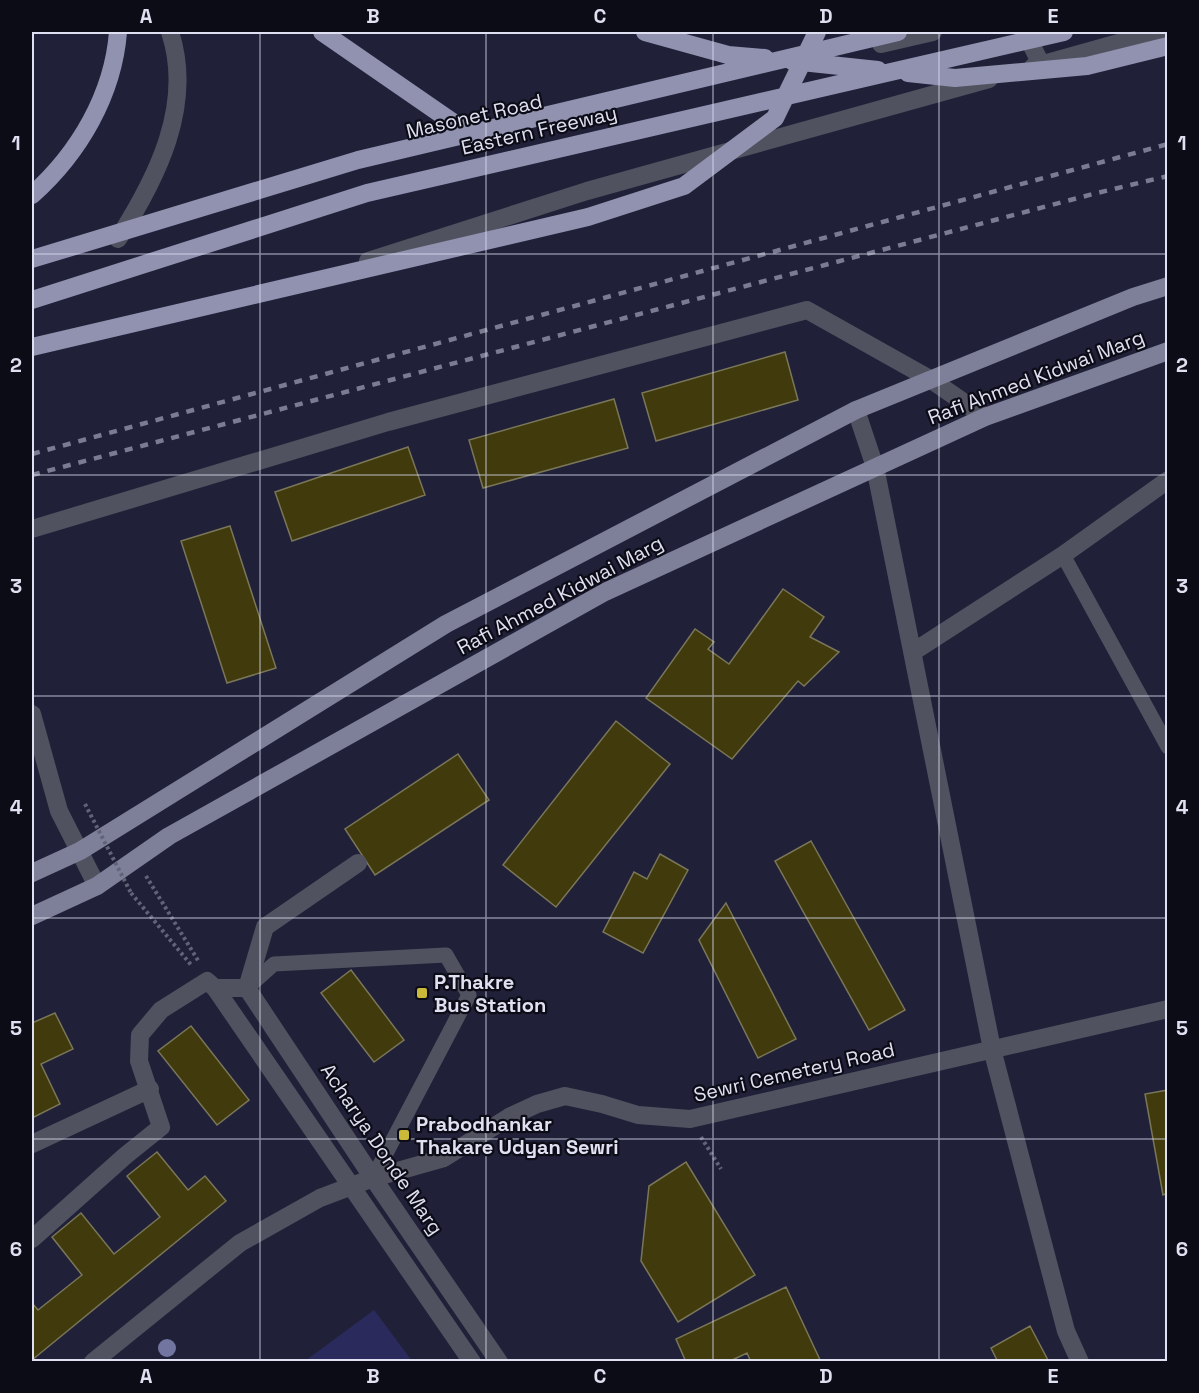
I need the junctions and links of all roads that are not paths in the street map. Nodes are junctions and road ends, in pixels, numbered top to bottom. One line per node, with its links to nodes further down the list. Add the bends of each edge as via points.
1 (118, 32): 15 (highway, via 112,73 83,135)
2 (170, 32): 16 (street, via 178,75 171,130 144,196)
3 (322, 32): 14 (highway)
4 (645, 32): 12 (highway, bridge, via 728,55 955,78 1087,66)
5 (817, 32): 21 (highway, bridge, via 775,118 684,186 588,218)
6 (863, 32): 11 (highway)
7 (933, 32): 11 (street, Masonet Road)
8 (1025, 32): 13 (street)
9 (1064, 32): 20 (highway, Eastern Freeway, bridge, via 367,193)
10 (1158, 32): 13 (street)
11 (892, 37): 14 (street, Masonet Road); 17 (highway, Eastern Freeway, bridge, via 358,160)
12 (1167, 46)
13 (1041, 64): 23 (street, via 587,191 244,301 150,320)
14 (477, 139): 16 (street, Masonet Road, via 373,163)
15 (32, 195)
16 (118, 239): 18 (street, Masonet Road)
17 (32, 258)
18 (32, 265)
19 (1167, 286): 24 (main road, Rafi Ahmed Kidwai Marg)
20 (32, 300)
21 (32, 347)
22 (1167, 351): 26 (main road, Rafi Ahmed Kidwai Marg)
23 (32, 356)
24 (930, 379): 25 (main road, Rafi Ahmed Kidwai Marg); 26 (street); 29 (street, via 807,310 388,422)
25 (856, 410): 27 (street); 34 (main road, Rafi Ahmed Kidwai Marg, via 446,624)
26 (985, 417): 27 (main road, Rafi Ahmed Kidwai Marg)
27 (875, 466): 31 (street); 37 (main road, Rafi Ahmed Kidwai Marg, via 605,592 169,836)
28 (1167, 480): 30 (street)
29 (32, 529)
30 (1063, 555): 31 (street); 33 (lane)
31 (913, 652): 42 (street)
32 (32, 714): 34 (street, via 59,811)
33 (1167, 747)
34 (80, 851): 36 (main road, Rafi Ahmed Kidwai Marg); 37 (street)
35 (358, 863): 40 (street, via 265,927)
36 (32, 873)
37 (97, 886): 38 (main road, Rafi Ahmed Kidwai Marg)
38 (32, 916)
39 (211, 984): 40 (street); 43 (street, via 161,1010 140,1035 139,1061); 46 (street)
40 (247, 988): 45 (street, Acharya Donde Marg); 45 (lane, via 274,964 446,955 469,995)
41 (1167, 1009): 42 (street, Sewri Cemetery Road)
42 (993, 1049): 45 (street, Sewri Cemetery Road, via 690,1119 638,1115 566,1096 509,1117 444,1158); 51 (street, via 1066,1331)
43 (150, 1089): 44 (street); 47 (street, via 161,1127)
44 (32, 1144)
45 (373, 1178): 46 (street, Sewri Cemetery Road); 50 (street, Acharya Donde Marg)
46 (353, 1186): 48 (street, Sewri Cemetery Road, via 320,1198 240,1243); 49 (street)
47 (32, 1239)
48 (93, 1362)
49 (472, 1362)
50 (499, 1362)
51 (1080, 1362)

